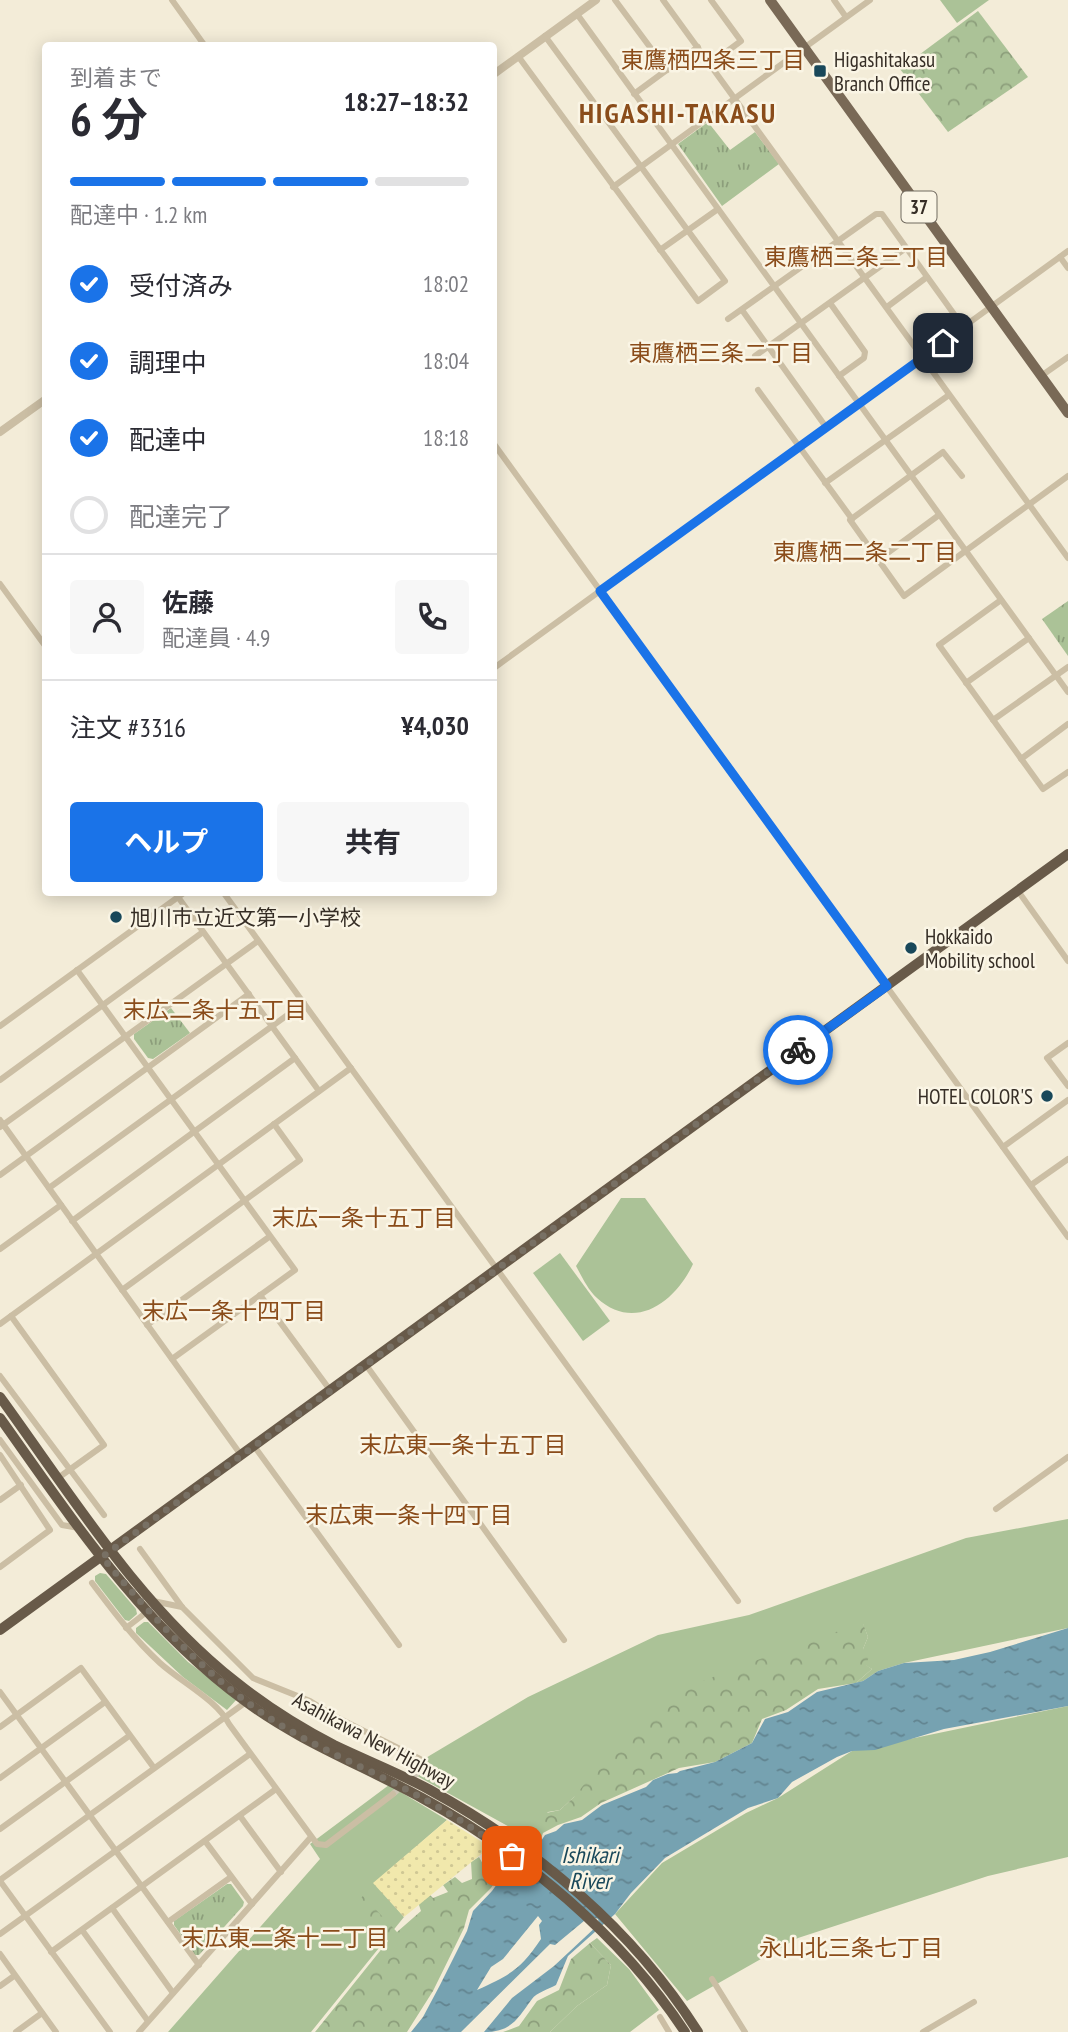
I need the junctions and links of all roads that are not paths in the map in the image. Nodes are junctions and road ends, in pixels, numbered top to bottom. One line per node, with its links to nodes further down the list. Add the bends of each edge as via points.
1 (172, 0): 12 (street)
2 (596, 0): 9 (street)
3 (615, 0): 17 (street)
4 (663, 0): 13 (street)
5 (711, 0): 16 (street, via 741,41)
6 (770, 0): 14 (main road, 37)
7 (835, 0): 10 (street)
8 (870, 0): 10 (street)
9 (577, 14): 11 (street); 19 (street)
10 (846, 17): 14 (street)
11 (545, 36): 15 (street); 22 (street)
12 (202, 42)
13 (698, 47): 16 (street); 17 (street)
14 (804, 48): 20 (street); 37 (main road, 37)
15 (518, 56): 18 (street); 23 (street)
16 (710, 64): 20 (street)
17 (667, 70): 19 (street)
18 (497, 72)
19 (634, 93): 21 (street)
20 (735, 98): 21 (street); 26 (street)
21 (671, 145): 22 (street); 24 (street)
22 (640, 167): 23 (street); 25 (street)
23 (613, 187): 28 (street)
24 (718, 209): 25 (street); 34 (street)
25 (688, 231): 28 (street); 28 (street, via 725,281 698,301)
26 (838, 240): 27 (street, via 876,214 883,214); 32 (street); 34 (street)
27 (906, 248): 32 (street); 33 (street)
28 (660, 250)
29 (1068, 251): 30 (street)
30 (1060, 257): 31 (street); 37 (street)
31 (1068, 268)
32 (865, 278): 35 (street); 36 (street)
33 (927, 278): 36 (street); 41 (street)
34 (774, 286): 38 (street); 40 (street)
35 (830, 303): 40 (street); 46 (street, via 865,352 864,358)
36 (887, 307): 45 (street)
37 (991, 308): 41 (street); 47 (main road, 37)
38 (742, 310): 39 (street); 42 (street)
39 (728, 319)
40 (801, 323): 42 (street); 46 (street)
41 (964, 328): 45 (street)
42 (768, 347): 43 (street); 53 (street)
43 (755, 356)
44 (1068, 357): 47 (street)
45 (922, 358): 49 (street); 51 (street)
46 (839, 376): 51 (street)
47 (1041, 376): 52 (main road, 37)
48 (758, 390): 56 (street)
49 (949, 394): 55 (street); 62 (street)
50 (42, 402): 54 (street)
51 (859, 404): 53 (street); 55 (street)
52 (1068, 413)
53 (826, 427): 56 (street)
54 (0, 432)
55 (886, 440): 58 (street); 61 (street)
56 (799, 446): 61 (street); 69 (street)
57 (497, 448): 69 (street)
58 (911, 475): 60 (street, via 943,452); 63 (street); 64 (street)
59 (1068, 476): 62 (street)
60 (962, 477)
61 (825, 483): 64 (street)
62 (1030, 505): 65 (street); 66 (street)
63 (939, 515): 65 (street); 67 (street)
64 (852, 519): 67 (street)
65 (965, 550): 67 (street, via 904,596); 70 (street)
66 (1068, 558)
67 (878, 560)
68 (0, 584): 72 (street)
69 (600, 591): 73 (street); 91 (street)
70 (1001, 600): 71 (street); 76 (street, via 939,645)
71 (1029, 638): 75 (street); 76 (street)
72 (42, 642)
73 (497, 666)
74 (1068, 667): 75 (street)
75 (1056, 676): 77 (street); 78 (street)
76 (966, 683): 78 (street)
77 (1068, 692)
78 (993, 720): 80 (street)
79 (1068, 724): 80 (street)
80 (1021, 759): 81 (street, via 1044,789)
81 (1068, 772)
82 (1068, 854): 83 (highway)
83 (1018, 891): 88 (street); 91 (highway)
84 (226, 896): 87 (street)
85 (178, 897): 86 (street); 90 (street)
86 (203, 932): 89 (street); 94 (street)
87 (258, 941): 89 (street); 93 (street)
88 (1068, 961)
89 (226, 963): 92 (street); 97 (street)
90 (77, 970): 94 (street); 95 (street)
91 (887, 986): 110 (street); 124 (highway)
92 (249, 994): 96 (street); 100 (street)
93 (304, 1003): 96 (street); 101 (street)
94 (103, 1004): 97 (street); 102 (street)
95 (0, 1026)
96 (272, 1027): 99 (street); 105 (street)
97 (126, 1036): 100 (street); 107 (street)
98 (1068, 1043): 103 (street, via 1047,1058)
99 (295, 1058): 104 (street); 109 (street)
100 (148, 1067): 105 (street); 111 (street)
101 (351, 1068): 104 (street); 124 (street)
102 (0, 1080)
103 (1068, 1086)
104 (319, 1091): 108 (street)
105 (172, 1099): 109 (street); 116 (street)
106 (1068, 1100): 110 (street)
107 (1, 1124): 111 (street)
108 (274, 1124): 113 (street); 117 (street, via 300,1160)
109 (195, 1131): 113 (street); 119 (street)
110 (1003, 1147): 115 (street)
111 (27, 1156): 114 (street); 116 (street)
112 (1068, 1159): 115 (street)
113 (219, 1165): 117 (street); 123 (street)
114 (0, 1175)
115 (1031, 1185): 121 (street)
116 (49, 1188): 118 (street)
117 (246, 1202): 120 (street); 125 (street)
118 (61, 1205): 119 (street); 122 (street)
119 (72, 1221): 123 (street)
120 (269, 1237): 126 (street, via 295,1270); 129 (street)
121 (1068, 1237)
122 (0, 1249)
123 (96, 1253): 125 (street); 127 (street)
124 (497, 1270): 131 (highway); 155 (street)
125 (122, 1290): 129 (street)
126 (260, 1295): 130 (street); 133 (street)
127 (11, 1316): 128 (street); 141 (street, via 104,1445)
128 (0, 1324)
129 (147, 1325): 130 (street)
130 (172, 1359): 139 (street)
131 (366, 1364): 133 (highway); 160 (street)
132 (0, 1376): 141 (street)
133 (330, 1390): 137 (highway)
134 (0, 1397): 142 (highway, Asahikawa New Highway)
135 (0, 1418): 148 (highway, Asahikawa New Highway)
136 (0, 1440): 143 (street)
137 (254, 1446): 139 (highway); 161 (street)
138 (0, 1455): 144 (street)
139 (241, 1455): 150 (highway)
140 (1068, 1457): 146 (street)
141 (69, 1470): 142 (street); 147 (street)
142 (58, 1478): 150 (highway, Asahikawa New Highway)
143 (28, 1479): 144 (street); 148 (street, via 62,1525)
144 (20, 1485): 145 (street); 152 (street, via 50,1530)
145 (0, 1500)
146 (996, 1509)
147 (104, 1515)
148 (79, 1528): 151 (highway, Asahikawa New Highway)
149 (140, 1549): 156 (street)
150 (111, 1550): 151 (highway); 154 (highway, Asahikawa New Highway)
151 (102, 1557): 157 (highway, Asahikawa New Highway); 159 (highway)
152 (0, 1567)
153 (92, 1583): 158 (street)
154 (151, 1600): 156 (street); 164 (highway, Asahikawa New Highway)
155 (737, 1601)
156 (182, 1607): 162 (street, via 232,1659)
157 (148, 1611): 158 (street); 164 (highway, Asahikawa New Highway, via 194,1658)
158 (126, 1628): 167 (street)
159 (0, 1630)
160 (564, 1640)
161 (399, 1645)
162 (261, 1681): 164 (street); 173 (street, via 310,1701 420,1759 428,1766)
163 (0, 1692): 166 (street)
164 (249, 1698): 167 (street); 178 (highway, Asahikawa New Highway, via 323,1750)
165 (104, 1702): 166 (street, via 81,1668); 169 (street); 170 (street)
166 (16, 1715): 168 (street); 170 (street)
167 (226, 1717): 171 (street); 172 (street)
168 (0, 1727)
169 (129, 1736): 172 (street); 175 (street)
170 (40, 1748): 174 (street); 175 (street)
171 (250, 1754): 176 (street); 184 (street)
172 (154, 1768): 179 (street)
173 (421, 1770)
174 (0, 1778)
175 (65, 1782): 179 (street); 181 (street)
176 (276, 1790): 180 (street); 182 (street)
177 (393, 1794): 182 (street, via 326,1845)
178 (431, 1797): 211 (highway, Asahikawa New Highway, via 596,1926 656,1992); 212 (highway, Asahikawa New Highway, via 516,1843 568,1884 616,1929 673,1994)
179 (90, 1816): 184 (street); 187 (street)
180 (240, 1816): 183 (street); 185 (street)
181 (0, 1829)
182 (311, 1837): 185 (street)
183 (205, 1842): 186 (street); 188 (street)
184 (116, 1851): 188 (street); 191 (street)
185 (281, 1872): 189 (street)
186 (231, 1877): 189 (street); 192 (street)
187 (0, 1881): 191 (street)
188 (142, 1888): 190 (street); 192 (street)
189 (252, 1905): 197 (street)
190 (112, 1908): 193 (street); 201 (street)
191 (26, 1916): 194 (street); 195 (street)
192 (168, 1922): 197 (street)
193 (82, 1930): 195 (street); 205 (street)
194 (0, 1934)
195 (51, 1952): 208 (street)
196 (0, 1954): 198 (street)
197 (198, 1965): 201 (street)
198 (14, 1976): 200 (street); 203 (street)
199 (712, 1979): 213 (street)
200 (0, 1986)
201 (173, 1993): 205 (street)
202 (974, 2002): 214 (street)
203 (42, 2013): 206 (street); 207 (street)
204 (660, 2017): 210 (street)
205 (148, 2021): 209 (street)
206 (16, 2032)
207 (56, 2032)
208 (110, 2032)
209 (139, 2032)
210 (669, 2032)
211 (685, 2032)
212 (698, 2032)
213 (745, 2032)
214 (923, 2032)

